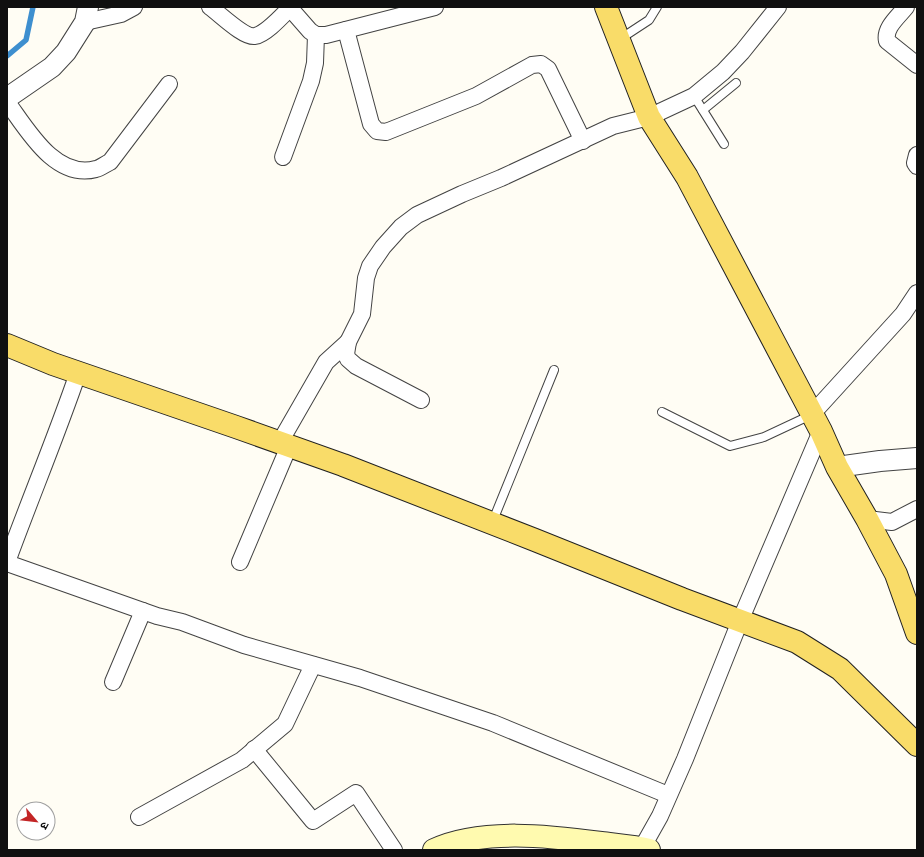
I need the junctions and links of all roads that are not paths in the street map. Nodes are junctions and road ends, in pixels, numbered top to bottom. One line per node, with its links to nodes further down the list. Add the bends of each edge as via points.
1 (134, 7): 10 (street, via 121,14)
2 (210, 7): 9 (street, via 245,34 254,36 263,32)
3 (434, 7): 12 (street)
4 (606, 7): 14 (main road)
5 (658, 7): 14 (lane, via 649,20)
6 (778, 7): 18 (street, via 742,52)
7 (906, 7): 15 (street, via 889,28 887,42)
8 (910, 7): 11 (street)
9 (289, 8): 13 (street)
10 (86, 14): 19 (street, via 66,52 52,67)
11 (917, 14)
12 (346, 30): 13 (street); 23 (street, via 371,124 377,131 386,132 476,96 532,65 541,64 548,69)
13 (316, 35): 26 (street, via 315,63 311,81)
14 (620, 40): 22 (main road)
15 (917, 65)
16 (736, 83): 21 (lane)
17 (169, 84): 20 (street, via 110,162 97,169 85,171 73,169 52,158)
18 (694, 96): 21 (lane); 22 (street)
19 (7, 98)
20 (7, 102)
21 (703, 110): 24 (lane)
22 (649, 117): 23 (street, via 613,126); 35 (main road, via 687,177)
23 (583, 141): 29 (street, via 416,215 383,247 370,266 362,314)
24 (724, 144)
25 (917, 155): 27 (street)
26 (283, 157)
27 (917, 166)
28 (917, 293): 35 (street)
29 (348, 342): 33 (street, via 346,354 356,366); 36 (street, via 326,362)
30 (7, 345): 32 (main road)
31 (554, 370): 41 (lane)
32 (78, 373): 36 (main road); 42 (street)
33 (421, 400)
34 (662, 412): 35 (lane, via 730,446)
35 (816, 423): 38 (main road); 45 (street)
36 (284, 444): 41 (main road); 43 (street)
37 (917, 458): 38 (street)
38 (837, 468): 40 (main road)
39 (917, 509): 40 (street, via 892,522)
40 (866, 519): 46 (main road, via 896,574)
41 (492, 523): 45 (main road)
42 (7, 562): 44 (street)
43 (240, 562)
44 (143, 611): 47 (street); 48 (street)
45 (740, 621): 49 (main road, via 797,642 840,669); 51 (street)
46 (917, 633)
47 (313, 665): 50 (street, via 285,724); 51 (street, via 360,678 493,723)
48 (113, 682)
49 (917, 745)
50 (254, 749): 52 (street, via 242,760); 54 (street, via 313,821 356,793)
51 (668, 795): 53 (street)
52 (139, 817)
53 (646, 849): 55 (main road, via 556,837 485,836 447,844)
54 (394, 850)
55 (434, 850)

